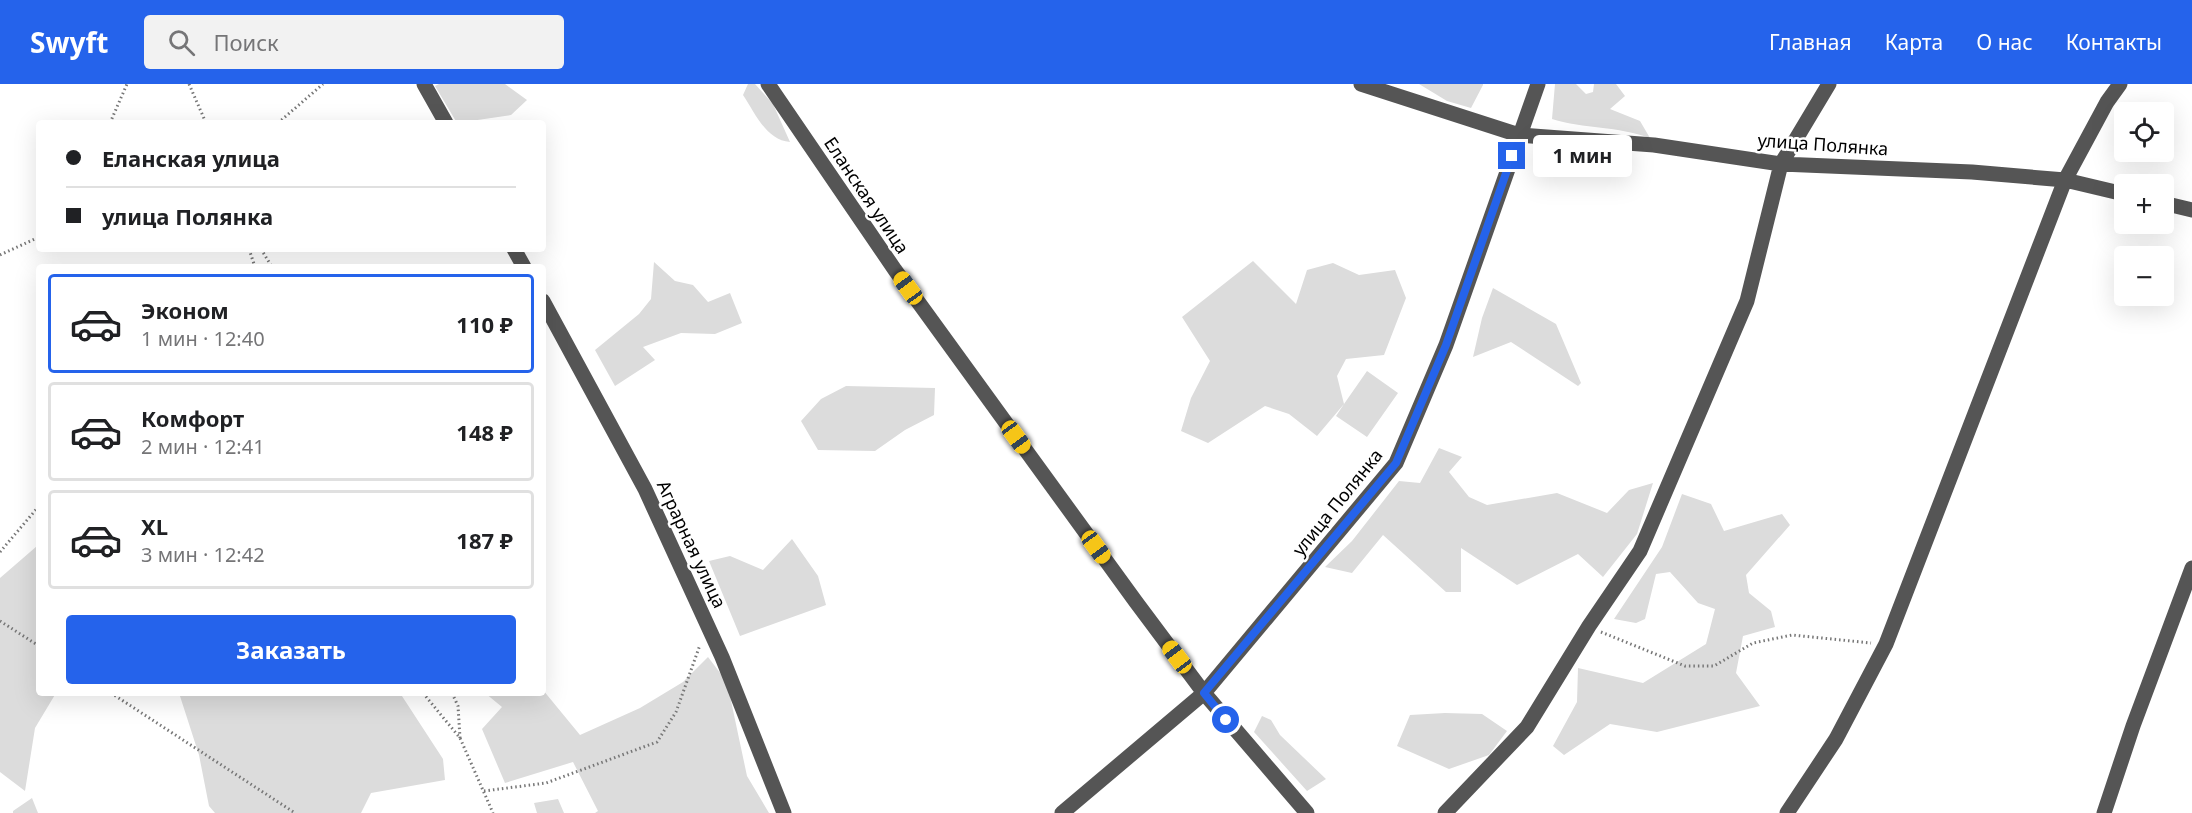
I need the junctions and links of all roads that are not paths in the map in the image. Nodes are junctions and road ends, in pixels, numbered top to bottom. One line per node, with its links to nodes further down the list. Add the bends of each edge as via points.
1 (424, 84): 7 (street)
2 (768, 84): 16 (street, Еланская улица, via 901,279)
3 (1361, 84): 8 (street)
4 (1538, 84): 8 (street, улица Полянка)
5 (1829, 84): 9 (street)
6 (2120, 84): 10 (street)
7 (444, 120)
8 (1519, 135): 9 (street, улица Полянка, via 1654,145); 16 (street, улица Полянка, via 1446,345 1396,463)
9 (1781, 164): 10 (street, улица Полянка); 20 (street, via 1747,301 1640,551 1527,726)
10 (2066, 180): 11 (street, улица Полянка); 21 (street, via 1886,644 1836,739)
11 (2114, 192)
12 (2174, 206): 13 (street)
13 (2192, 210)
14 (546, 307): 17 (street, Аграрная улица, via 645,489 705,620)
15 (2192, 568): 22 (street)
16 (1204, 693): 18 (street, улица Полянка); 19 (street, Еланская улица)
17 (784, 813)
18 (1062, 813)
19 (1307, 813)
20 (1445, 813)
21 (1787, 813)
22 (2104, 813)

